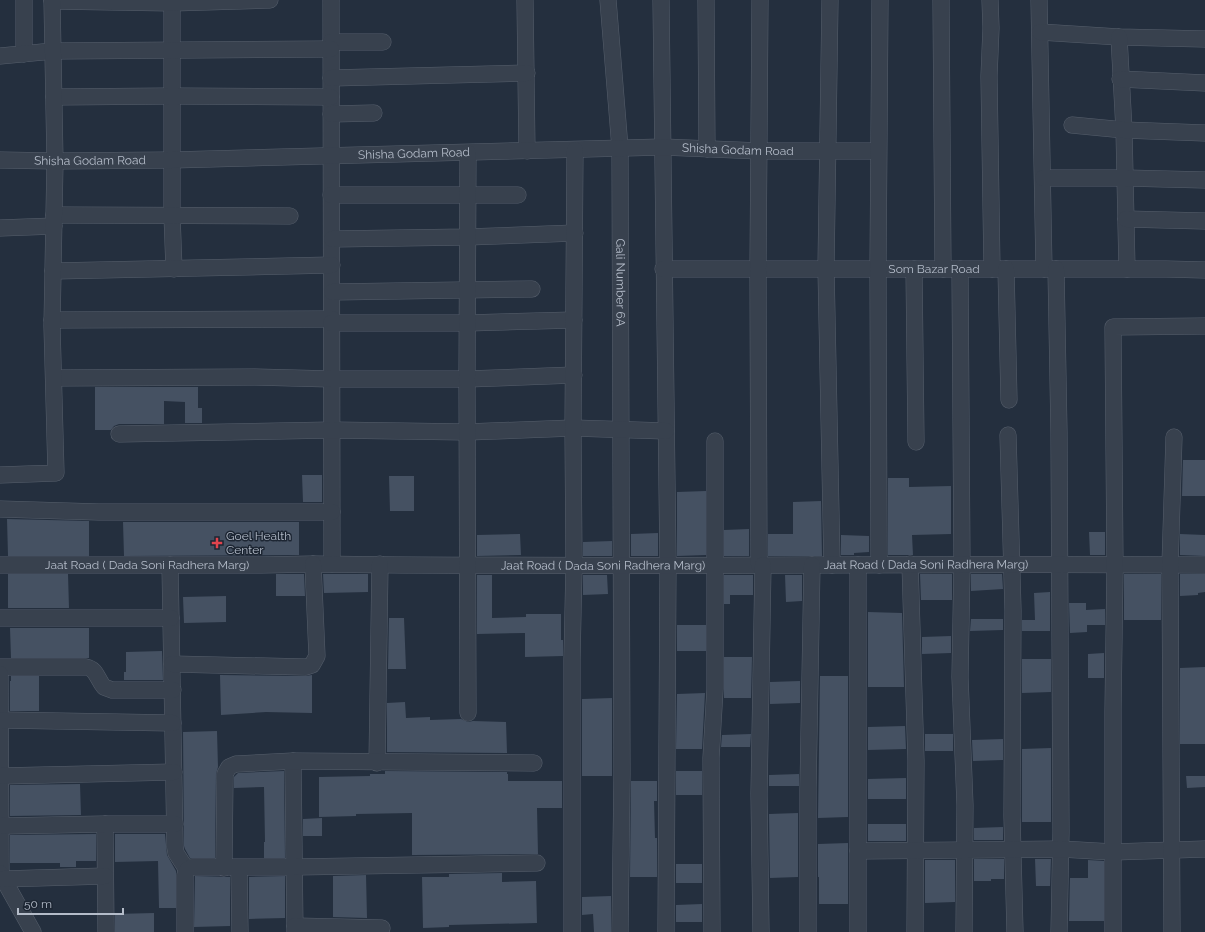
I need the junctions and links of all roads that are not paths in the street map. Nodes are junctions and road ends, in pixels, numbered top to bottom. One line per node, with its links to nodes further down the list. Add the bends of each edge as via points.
1 (24, 0): 23 (street)
2 (52, 0): 15 (street); 22 (street)
3 (270, 0): 15 (street)
4 (331, 0): 20 (street)
5 (525, 0): 25 (street)
6 (608, 0): 38 (street, Gali Number 6A)
7 (661, 0): 37 (street)
8 (706, 0): 39 (street)
9 (760, 0): 42 (street)
10 (830, 0): 43 (street)
11 (880, 0): 44 (street)
12 (941, 0): 72 (street)
13 (990, 0): 74 (street, via 989,76)
14 (1039, 0): 16 (street)
15 (172, 1): 21 (street)
16 (1040, 32): 17 (street); 50 (street)
17 (1119, 37): 18 (street); 27 (street)
18 (1205, 39)
19 (383, 42): 20 (street)
20 (331, 46): 21 (street); 26 (street)
21 (172, 50): 22 (street); 29 (street)
22 (53, 51): 23 (street); 30 (street)
23 (24, 54): 24 (street)
24 (0, 56)
25 (527, 73): 26 (street); 41 (street)
26 (331, 78): 31 (street)
27 (1120, 79): 28 (street); 35 (street)
28 (1205, 83)
29 (172, 96): 30 (street); 31 (street); 48 (street)
30 (54, 97): 49 (street)
31 (331, 97): 33 (street)
32 (374, 113): 33 (street)
33 (331, 114): 46 (street)
34 (1072, 125): 35 (street)
35 (1124, 130): 36 (street); 51 (street)
36 (1205, 133)
37 (663, 147): 38 (street, Shisha Godam Road); 39 (street, Shisha Godam Road); 70 (street)
38 (620, 148): 40 (street, Shisha Godam Road); 94 (street, Gali Number 6A)
39 (707, 149): 42 (street, Shisha Godam Road)
40 (575, 150): 41 (street, Shisha Godam Road); 62 (street)
41 (527, 151): 45 (street, Shisha Godam Road)
42 (760, 151): 43 (street, Shisha Godam Road); 66 (street)
43 (827, 151): 44 (street, Shisha Godam Road); 67 (street)
44 (878, 151): 68 (street)
45 (468, 153): 46 (street, Shisha Godam Road); 55 (street)
46 (331, 157): 48 (street, Shisha Godam Road); 53 (street)
47 (0, 160): 49 (street, Shisha Godam Road)
48 (172, 160): 49 (street, Shisha Godam Road); 56 (street)
49 (55, 161): 59 (street)
50 (1043, 178): 51 (street); 75 (street)
51 (1124, 178): 52 (street); 58 (street)
52 (1205, 180)
53 (332, 195): 55 (street); 64 (street)
54 (518, 195): 55 (street)
55 (468, 196): 63 (street)
56 (172, 215): 57 (street); 59 (street); 69 (street)
57 (290, 216)
58 (1126, 218): 60 (street); 76 (street)
59 (54, 220): 61 (street); 78 (street)
60 (1205, 221)
61 (0, 228)
62 (575, 233): 63 (street); 83 (street)
63 (468, 237): 64 (street); 80 (street)
64 (332, 239): 65 (street)
65 (332, 265): 69 (street); 81 (street)
66 (758, 268): 67 (street, Som Bazar Road); 70 (street, Som Bazar Road); 117 (street)
67 (826, 268): 68 (street, Som Bazar Road); 119 (street)
68 (878, 268): 71 (street, Som Bazar Road); 121 (street)
69 (174, 269): 78 (street)
70 (663, 269): 95 (street)
71 (914, 269): 72 (street, Som Bazar Road); 101 (street)
72 (943, 269): 73 (street, Som Bazar Road)
73 (960, 269): 74 (street, Som Bazar Road); 109 (street)
74 (999, 269): 75 (street, Som Bazar Road); 91 (street)
75 (1050, 269): 76 (street, Som Bazar Road); 111 (street)
76 (1127, 269): 77 (street, Som Bazar Road)
77 (1205, 270)
78 (53, 271): 82 (street)
79 (532, 288): 80 (street)
80 (467, 290): 81 (street); 85 (street)
81 (332, 292): 84 (street)
82 (52, 320): 84 (street); 88 (street)
83 (574, 320): 85 (street); 87 (street)
84 (331, 321): 85 (street); 89 (street)
85 (467, 323): 90 (street)
86 (1205, 326): 122 (street, via 1113,327)
87 (574, 375): 90 (street); 92 (street)
88 (54, 378): 89 (street); 102 (street, via 56,473)
89 (331, 379): 90 (street); 93 (street)
90 (467, 379): 96 (street)
91 (1009, 400)
92 (573, 428): 94 (street); 96 (street); 115 (street)
93 (332, 430): 96 (street); 97 (street); 104 (street)
94 (621, 430): 95 (street); 125 (street, Gali Number 6A)
95 (666, 431): 116 (street)
96 (467, 432): 114 (street)
97 (119, 434)
98 (1008, 435): 110 (street)
99 (1174, 437): 123 (street)
100 (715, 441): 126 (street)
101 (916, 442)
102 (0, 475)
103 (0, 510): 104 (street)
104 (332, 512): 106 (street)
105 (313, 564): 106 (street, Jaat Road ( Dada Soni Radhera Marg)); 113 (street, Jaat Road ( Dada Soni Radhera Marg)); 129 (street, via 317,656 312,665 306,667)
106 (332, 564): 107 (street, Jaat Road ( Dada Soni Radhera Marg))
107 (380, 564): 114 (street, Jaat Road ( Dada Soni Radhera Marg)); 137 (street)
108 (910, 564): 109 (street, Jaat Road ( Dada Soni Radhera Marg)); 121 (street, Jaat Road ( Dada Soni Radhera Marg)); 150 (street, via 916,761)
109 (962, 564): 110 (street, Jaat Road ( Dada Soni Radhera Marg)); 146 (street, via 960,676)
110 (1011, 564): 111 (street, Jaat Road ( Dada Soni Radhera Marg)); 147 (street)
111 (1059, 564): 122 (street, Jaat Road ( Dada Soni Radhera Marg)); 148 (street)
112 (0, 565): 113 (street, Jaat Road ( Dada Soni Radhera Marg))
113 (170, 565): 128 (street)
114 (467, 565): 115 (street, Jaat Road ( Dada Soni Radhera Marg)); 133 (street)
115 (574, 565): 125 (street, Jaat Road ( Dada Soni Radhera Marg)); 164 (street)
116 (668, 565): 125 (street, Jaat Road ( Dada Soni Radhera Marg)); 126 (street, Jaat Road ( Dada Soni Radhera Marg)); 166 (street)
117 (761, 565): 118 (street, Jaat Road ( Dada Soni Radhera Marg)); 126 (street, Jaat Road ( Dada Soni Radhera Marg)); 168 (street)
118 (812, 565): 119 (street, Jaat Road ( Dada Soni Radhera Marg)); 169 (street)
119 (832, 565): 120 (street, Jaat Road ( Dada Soni Radhera Marg))
120 (858, 565): 121 (street, Jaat Road ( Dada Soni Radhera Marg)); 149 (street)
121 (879, 565)
122 (1115, 565): 123 (street, Jaat Road ( Dada Soni Radhera Marg)); 151 (street)
123 (1170, 565): 124 (street, Jaat Road ( Dada Soni Radhera Marg)); 144 (street)
124 (1205, 565)
125 (622, 566): 165 (street, Gali Number 6A)
126 (714, 566): 167 (street)
127 (0, 618): 128 (street)
128 (171, 618): 129 (street)
129 (172, 664): 132 (street)
130 (0, 667): 132 (street, via 86,667 94,671 104,687 112,690)
131 (0, 674): 134 (street)
132 (173, 690): 135 (street)
133 (468, 713)
134 (0, 720): 135 (street); 140 (street)
135 (173, 723): 139 (street)
136 (293, 761): 137 (street); 153 (street); 154 (street, via 236,764 229,767 225,774)
137 (377, 763): 138 (street)
138 (534, 763)
139 (174, 772): 140 (street); 142 (street)
140 (0, 776): 143 (street)
141 (105, 824): 142 (street); 143 (street); 157 (street)
142 (175, 824): 155 (street, via 176,853)
143 (1, 826): 156 (street)
144 (1171, 849): 145 (street); 151 (street); 176 (street)
145 (1205, 849)
146 (965, 850): 147 (street); 150 (street); 172 (street)
147 (1013, 850): 148 (street); 173 (street)
148 (1061, 850): 151 (street); 174 (street)
149 (858, 851): 150 (street); 170 (street)
150 (915, 851): 171 (street)
151 (1113, 852): 175 (street)
152 (537, 862): 153 (street)
153 (294, 867): 154 (street); 159 (street)
154 (231, 868): 155 (street, via 192,867); 163 (street)
155 (187, 870): 162 (street)
156 (2, 876): 157 (street); 160 (street)
157 (105, 876): 161 (street)
158 (382, 928): 159 (street)
159 (296, 929)
160 (32, 932)
161 (106, 932)
162 (185, 932)
163 (240, 932)
164 (572, 932)
165 (620, 932)
166 (666, 932)
167 (712, 932)
168 (761, 932)
169 (808, 932)
170 (858, 932)
171 (915, 932)
172 (964, 932)
173 (1015, 932)
174 (1059, 932)
175 (1113, 932)
176 (1172, 932)

